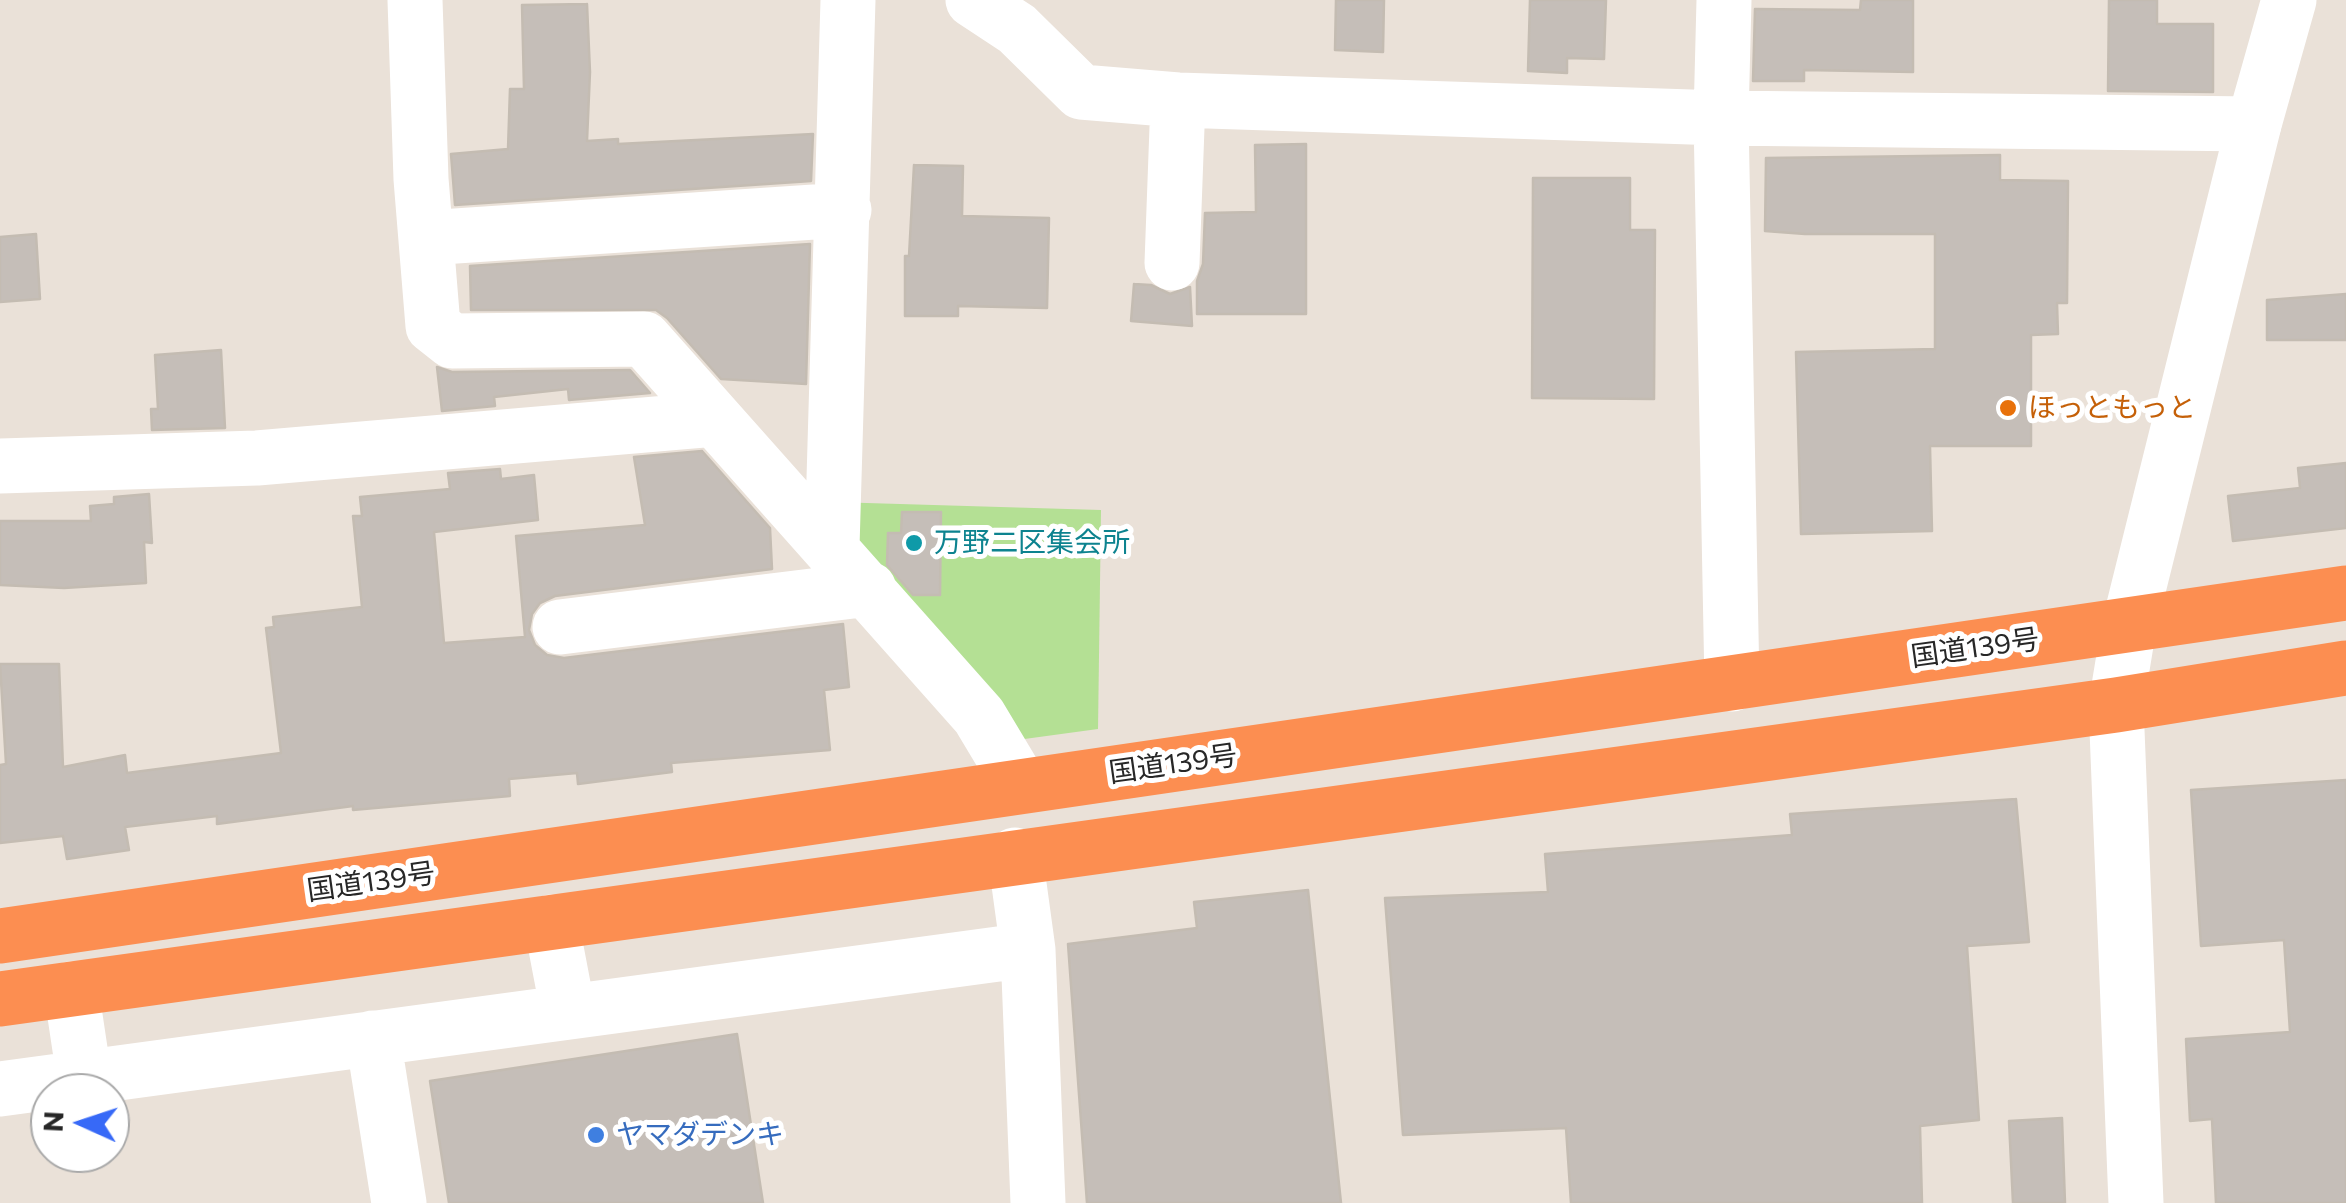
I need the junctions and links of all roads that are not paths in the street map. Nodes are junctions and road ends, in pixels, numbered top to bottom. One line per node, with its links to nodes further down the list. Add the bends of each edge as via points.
1 (415, 0): 10 (street)
2 (848, 0): 9 (street)
3 (1724, 0): 7 (street)
4 (2289, 0): 8 (street)
5 (1004, 10): 6 (street, via 1080,92)
6 (1178, 100): 7 (street); 11 (street)
7 (1721, 118): 8 (street); 20 (street)
8 (2254, 124): 17 (street)
9 (844, 210): 10 (street); 14 (street)
10 (426, 238): 12 (street, via 433,326 452,341 644,339)
11 (1172, 263)
12 (715, 419): 13 (street, via 257,458); 14 (street)
13 (0, 466)
14 (832, 546): 15 (street)
15 (869, 589): 18 (street); 22 (street, via 979,716)
16 (2346, 594): 17 (highway, 国道139号)
17 (2129, 626): 20 (highway, 国道139号); 21 (street)
18 (560, 627)
19 (2346, 668): 21 (highway)
20 (1732, 684): 22 (highway, 国道139号)
21 (2116, 705): 23 (highway); 37 (street)
22 (1021, 786): 25 (highway, 国道139号)
23 (1015, 855): 24 (highway); 26 (street)
24 (551, 922): 27 (highway); 29 (street)
25 (0, 936)
26 (1028, 950): 29 (street); 36 (street)
27 (72, 988): 28 (highway); 31 (street)
28 (0, 999)
29 (568, 1011): 30 (street)
30 (373, 1038): 32 (street); 35 (street)
31 (84, 1073)
32 (107, 1073)
33 (30, 1084): 34 (street)
34 (0, 1089)
35 (399, 1203)
36 (1038, 1203)
37 (2136, 1203)

